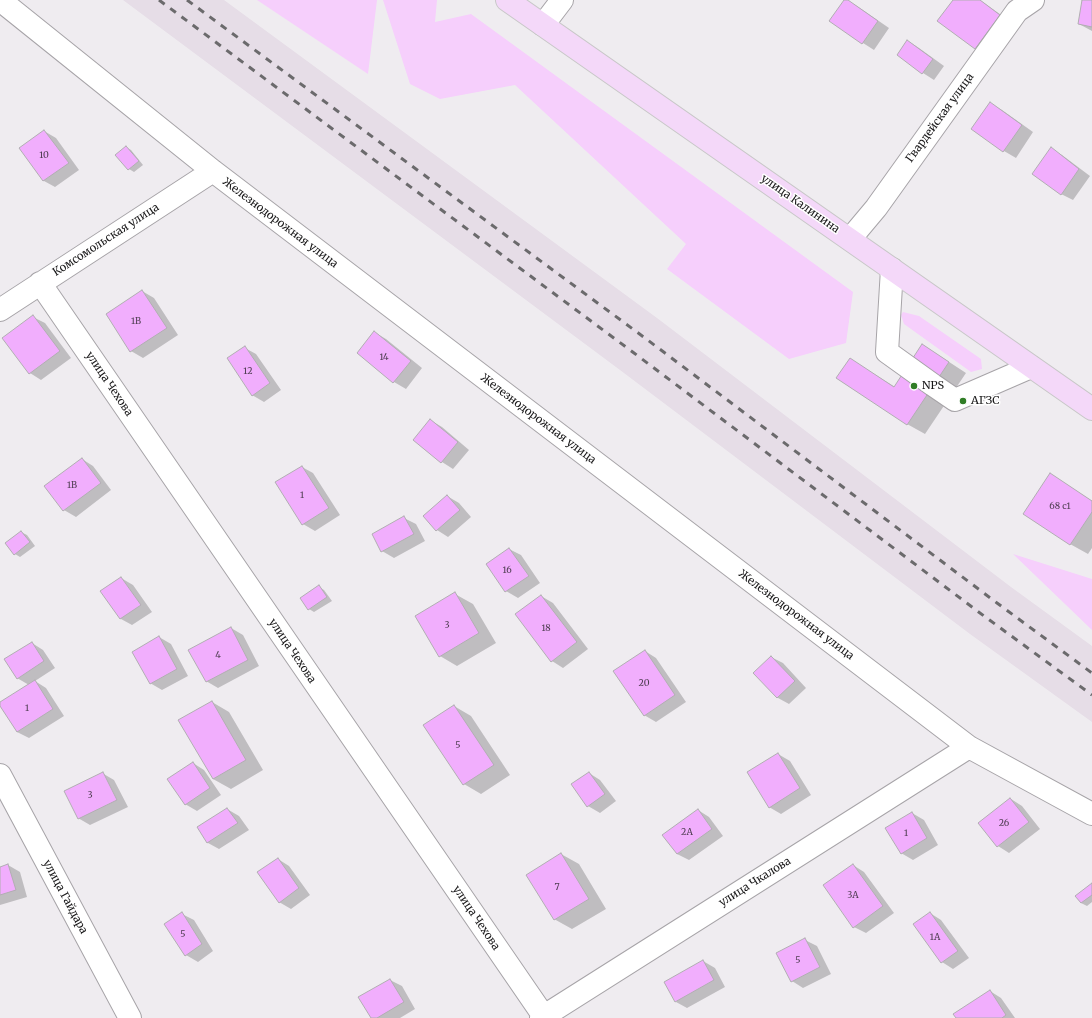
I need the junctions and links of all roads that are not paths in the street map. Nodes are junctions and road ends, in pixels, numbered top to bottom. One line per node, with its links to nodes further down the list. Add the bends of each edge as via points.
1 (0, 0): 6 (street, Железнодорожная улица)
2 (507, 0): 5 (main road, улица Калинина)
3 (562, 0): 5 (street)
4 (1033, 0): 7 (street, Гвардейская улица, via 1017,11 876,208)
5 (543, 25): 7 (main road, улица Калинина)
6 (213, 171): 9 (street, Комсомольская улица); 13 (street, Железнодорожная улица)
7 (850, 239): 8 (main road, улица Калинина)
8 (892, 269): 11 (main road, улица Калинина); 11 (street, via 887,352 933,386 955,400)
9 (40, 283): 10 (street, Комсомольская улица); 16 (street, улица Чехова)
10 (0, 310)
11 (1031, 367): 12 (main road, улица Калинина)
12 (1092, 409)
13 (969, 747): 15 (street, Железнодорожная улица); 16 (street, улица Чкалова)
14 (0, 775): 17 (street, улица Гайдара)
15 (1092, 814)
16 (543, 1017)
17 (130, 1018)

